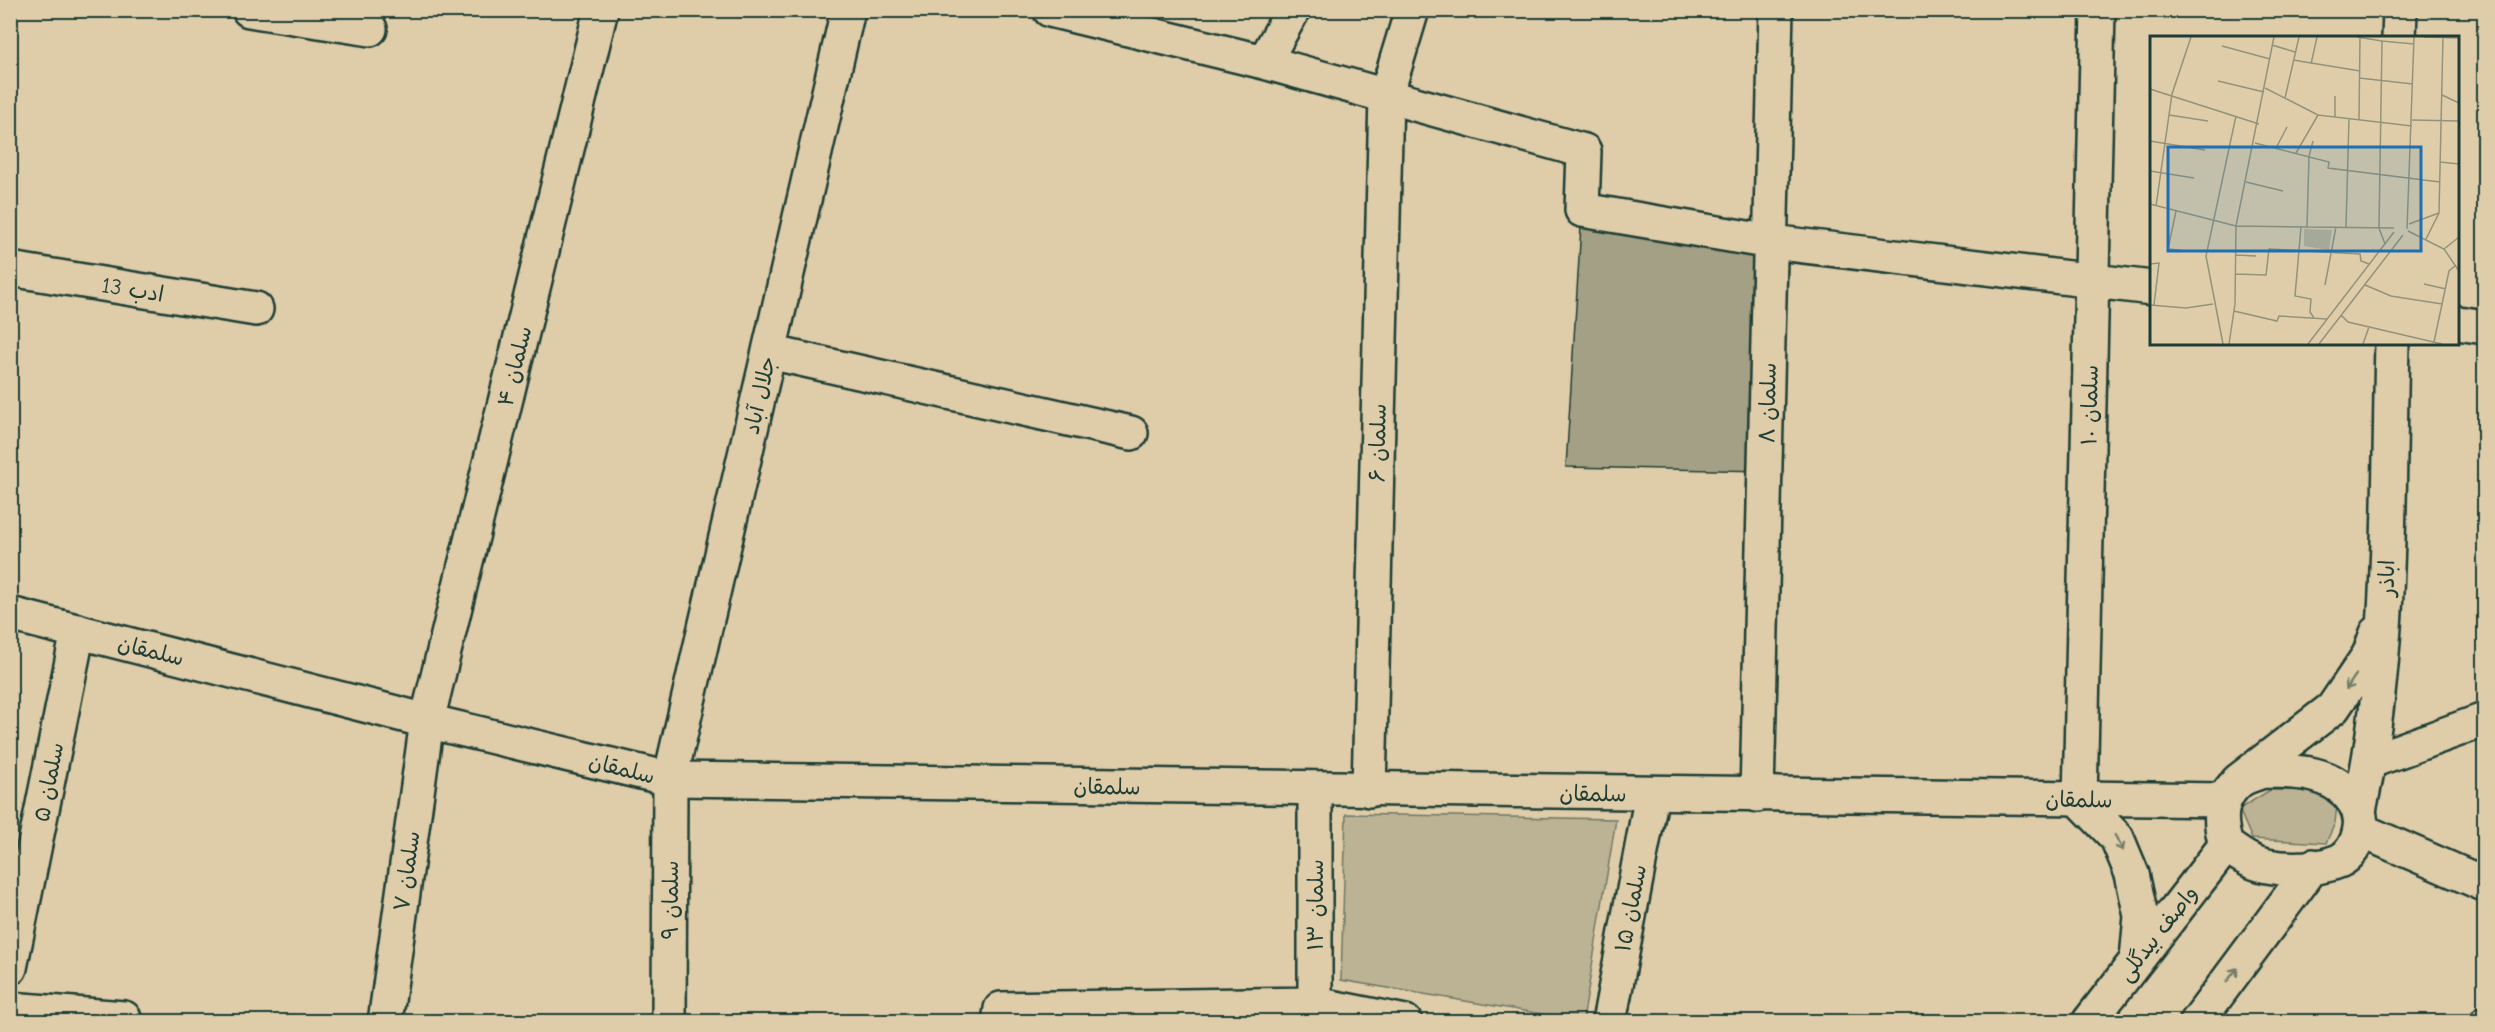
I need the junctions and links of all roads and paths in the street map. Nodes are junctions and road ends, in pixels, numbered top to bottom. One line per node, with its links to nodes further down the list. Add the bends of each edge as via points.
1 (249, 10): 10 (street)
2 (601, 10): 28 (street, سلمان ۴)
3 (848, 10): 22 (street, جلال آباد)
4 (1293, 10): 12 (street)
5 (1412, 10): 13 (street, سلمان ۶)
6 (1776, 10): 14 (street, سلمان ۸)
7 (2098, 10): 16 (street, سلمان ۱۰)
8 (2400, 10): 11 (street)
9 (1064, 12): 12 (street)
10 (370, 29)
11 (2399, 36)
12 (1264, 63): 13 (street)
13 (1386, 96): 14 (street, via 1584,151 1582,210); 32 (street, سلمان ۶)
14 (1771, 242): 16 (street); 35 (street, سلمان ۸)
15 (10, 269): 18 (street, ادب 13)
16 (2092, 282): 17 (street); 36 (street, سلمان ۱۰)
17 (2150, 288)
18 (256, 309)
19 (2459, 323): 20 (street)
20 (2484, 327)
21 (2392, 345): 24 (street, اباذر)
22 (769, 352): 23 (street); 30 (street, جلال آباد)
23 (1131, 434)
24 (2385, 612): 29 (street, اباذر); 33 (street, one-way to 33, via 2370,655 2333,708)
25 (10, 614): 26 (street, سلمقان)
26 (78, 631): 28 (street, سلمقان); 42 (street, سلمان ۵)
27 (2484, 720): 29 (street)
28 (427, 721): 30 (street, سلمقان); 46 (street, سلمان ۷)
29 (2371, 760): 37 (street, اباذر)
30 (670, 779): 31 (street, سلمقان); 47 (street, سلمان ۹)
31 (1315, 789): 32 (street, سلمقان); 44 (street, سلمان ۱۳)
32 (1369, 790): 34 (street, سلمقان)
33 (2231, 791): 36 (street, سلمقان); 37 (street, via 2263,771 2298,771 2325,777 2347,792); 38 (street, via 2220,826)
34 (1652, 794): 35 (street, سلمقان); 50 (street, سلمان ۱۵)
35 (1756, 795): 36 (street, سلمقان)
36 (2080, 800): 41 (street, one-way to 41, via 2117,838 2132,874 2141,916)
37 (2360, 821): 39 (street, via 2355,848 2340,861); 40 (street)
38 (2226, 845): 39 (street, via 2250,861 2286,869); 41 (street, واصف بیدگلی)
39 (2313, 866): 52 (street, one-way to 39)
40 (2484, 884)
41 (2137, 959): 51 (street, واصف بیدگلی)
42 (10, 968)
43 (10, 1009): 45 (street)
44 (1314, 1013): 48 (street, via 1001,1009); 49 (street)
45 (124, 1018)
46 (385, 1022)
47 (669, 1022)
48 (999, 1022)
49 (1405, 1022)
50 (1609, 1022)
51 (2089, 1022)
52 (2197, 1022)

